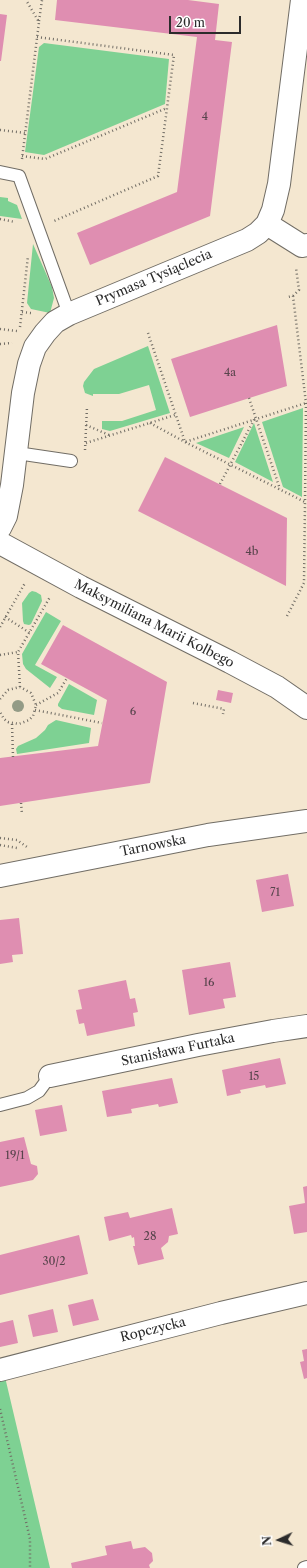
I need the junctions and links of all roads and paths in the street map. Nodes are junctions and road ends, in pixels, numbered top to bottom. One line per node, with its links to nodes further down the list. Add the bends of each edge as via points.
1 (26, 0): 4 (path)
2 (42, 0): 4 (path)
3 (302, 0): 5 (street, Prymasa Tysiąclecia)
4 (39, 22): 6 (path)
5 (303, 28): 16 (street, Prymasa Tysiąclecia, via 278,184 273,210)
6 (37, 38): 7 (path, via 174,55); 9 (path)
7 (167, 107): 10 (path, via 45,159); 15 (path, via 158,176)
8 (0, 130): 9 (path)
9 (26, 134): 10 (path)
10 (22, 156): 12 (path)
11 (0, 172): 12 (lane)
12 (19, 176): 21 (lane)
13 (0, 220): 14 (path)
14 (21, 222)
15 (52, 222)
16 (267, 224): 18 (street); 21 (street, Prymasa Tysiąclecia, via 247,240)
17 (28, 249): 22 (path, via 19,332)
18 (303, 254): 19 (path, via 299,290)
19 (293, 296): 20 (path); 27 (path)
20 (288, 297)
21 (69, 314): 35 (street, Prymasa Tysiąclecia, via 55,322 35,347 23,393)
22 (0, 329)
23 (148, 333): 29 (path)
24 (18, 343): 25 (path)
25 (0, 344)
26 (250, 398): 30 (path)
27 (306, 402): 30 (path); 40 (path)
28 (87, 407): 32 (path)
29 (175, 415): 31 (path); 34 (path)
30 (256, 418): 34 (path); 37 (path); 39 (path)
31 (150, 423): 33 (path); 34 (path)
32 (86, 425): 33 (path); 33 (path, via 86,443)
33 (109, 435)
34 (185, 442): 37 (path)
35 (16, 453): 36 (lane); 41 (street, Prymasa Tysiąclecia, via 6,516)
36 (71, 461)
37 (231, 464): 38 (path); 39 (path)
38 (220, 484)
39 (280, 490): 40 (path)
40 (305, 502): 45 (path, via 304,583)
41 (0, 528)
42 (0, 543): 56 (street, Maksymiliana Marii Kolbego, via 244,669 277,687)
43 (25, 583): 46 (path)
44 (50, 596): 48 (path)
45 (287, 616)
46 (5, 617): 47 (path); 48 (path)
47 (0, 627)
48 (30, 632): 49 (path)
49 (18, 652): 50 (path); 52 (path)
50 (0, 655)
51 (67, 678): 55 (path, via 58,693)
52 (20, 687): 53 (path, via 8,690); 55 (path, via 31,693)
53 (0, 699)
54 (193, 702): 59 (path, via 224,710)
55 (36, 705): 57 (path)
56 (307, 708)
57 (35, 710): 60 (path); 61 (path, via 29,720)
58 (0, 714): 61 (path)
59 (223, 714)
60 (102, 723)
61 (12, 724): 62 (path)
62 (13, 757)
63 (21, 803): 64 (path)
64 (22, 814)
65 (307, 821): 66 (street, Tarnowska, via 208,835)
66 (0, 876)
67 (307, 1026): 68 (street, Stanisława Furtaka)
68 (50, 1076): 69 (lane, via 39,1091 27,1098)
69 (0, 1105)
70 (307, 1294): 71 (street, Ropczycka, via 220,1313)
71 (0, 1370)
72 (0, 1409): 74 (path, via 30,1539)
73 (307, 1567): 75 (lane)
74 (30, 1568)
75 (304, 1568)

